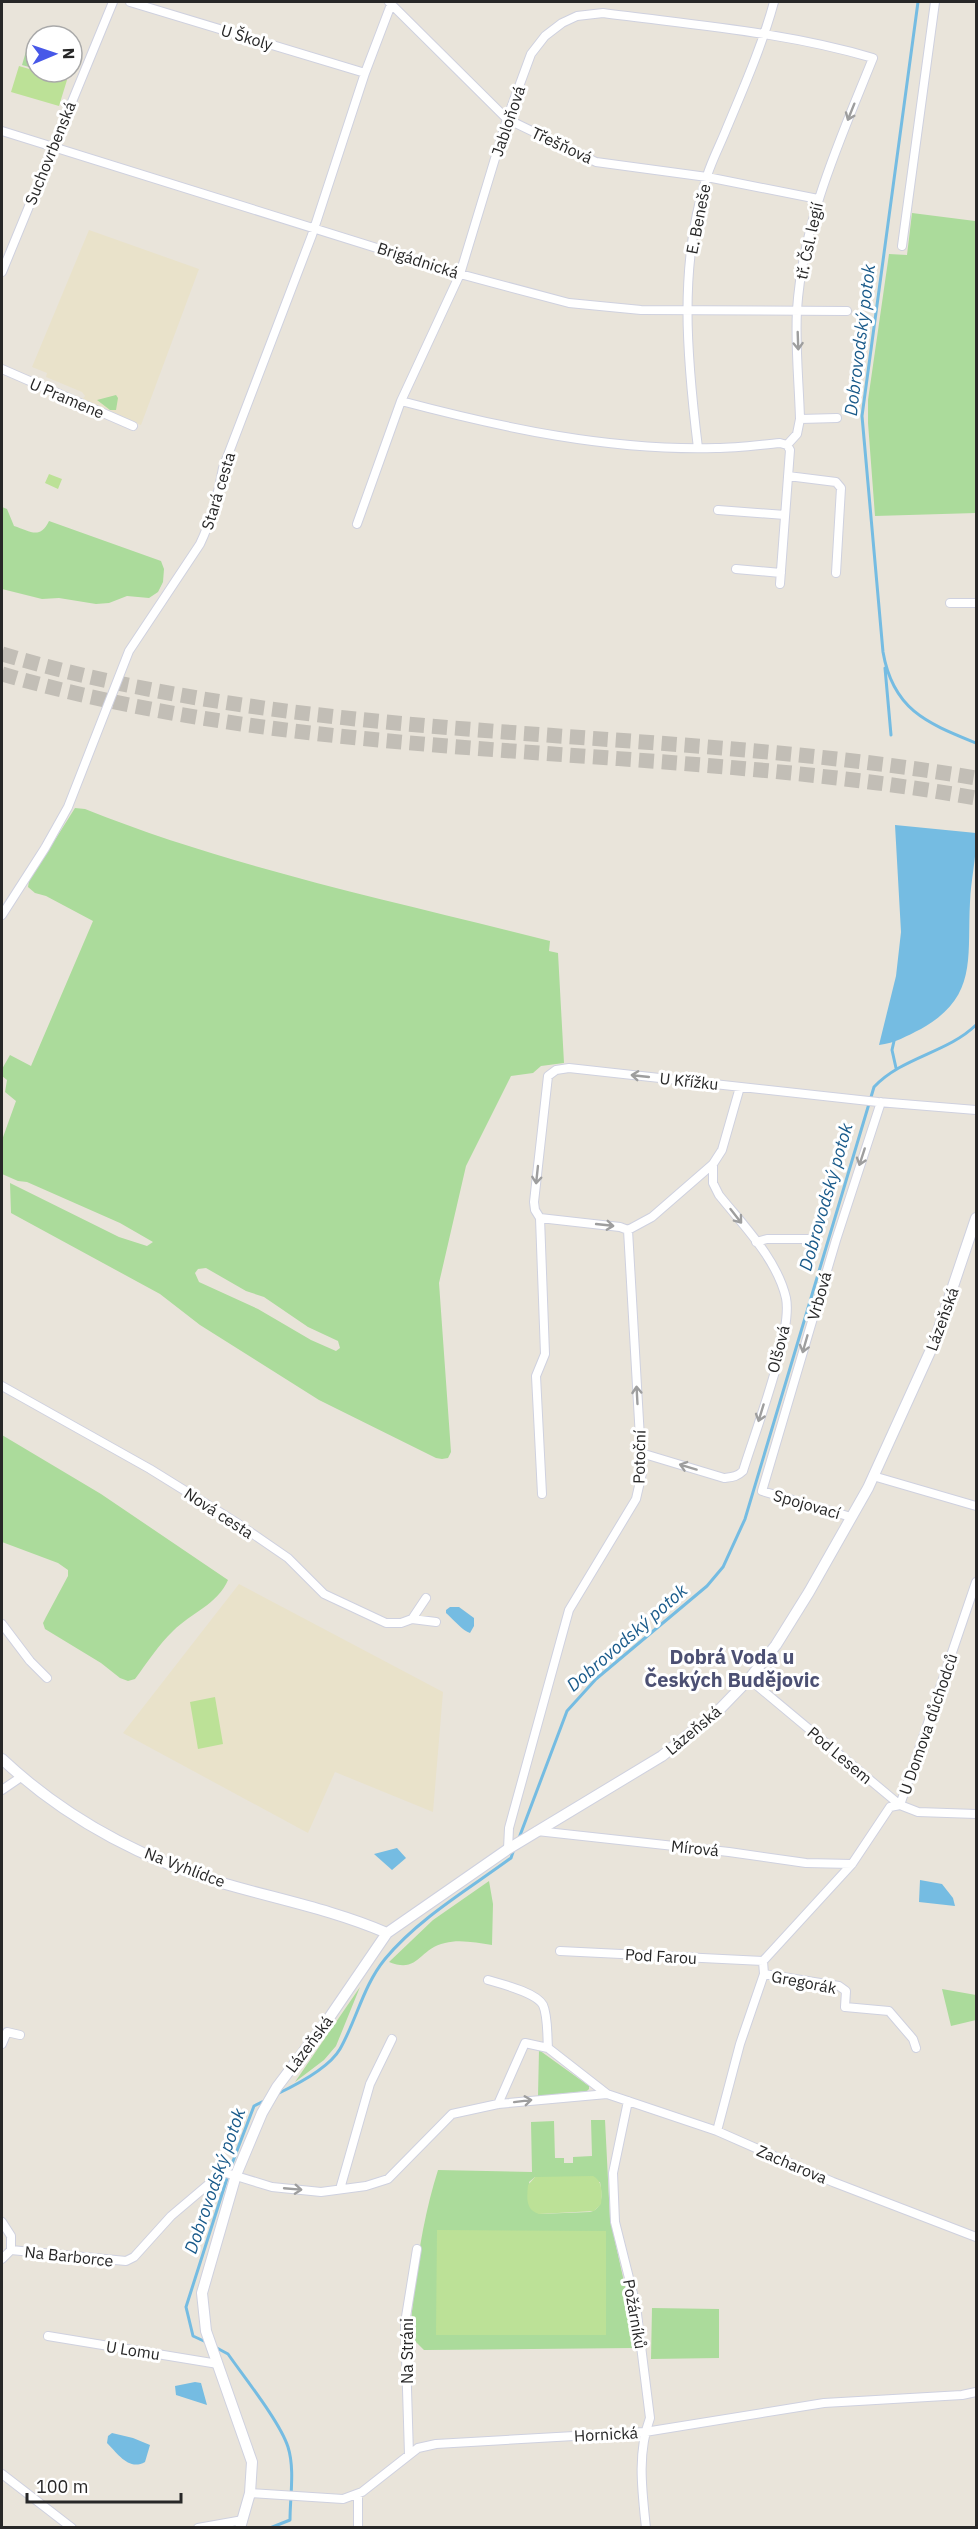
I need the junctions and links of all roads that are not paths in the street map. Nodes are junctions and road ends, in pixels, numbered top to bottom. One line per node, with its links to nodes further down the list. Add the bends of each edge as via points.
1 (113, 2): 11 (street, Suchovrbenská)
2 (129, 2): 8 (street, U Školy)
3 (391, 2): 8 (street, Stará cesta); 9 (street, Třešňová)
4 (774, 2): 6 (street, E. Beneše)
5 (934, 2): 15 (street)
6 (765, 34): 7 (street, Jabloňová, via 830,45); 9 (street, Jabloňová, via 603,13 577,16 539,42); 12 (street, E. Beneše)
7 (873, 58): 13 (street, tř. Čsl. legií, one-way to 13)
8 (365, 73): 14 (street, Stará cesta)
9 (507, 119): 12 (street, Třešňová, via 596,162); 17 (street, Jabloňová)
10 (2, 131): 11 (street, Brigádnická)
11 (53, 147): 14 (street, Brigádnická); 16 (street, Suchovrbenská)
12 (706, 177): 13 (street, Třešňová); 18 (street, E. Beneše, via 691,247)
13 (818, 199): 19 (street, tř. Čsl. legií, via 805,248)
14 (314, 228): 17 (street, Brigádnická); 38 (street, Stará cesta, via 223,468 208,528 129,651 68,807)
15 (902, 246)
16 (2, 272)
17 (460, 274): 18 (street, Brigádnická, via 569,303); 22 (street, Jabloňová)
18 (687, 311): 19 (street, Brigádnická); 27 (street, E. Beneše, via 688,363)
19 (797, 311): 20 (street, Brigádnická); 24 (street, tř. Čsl. legií, one-way to 24)
20 (847, 311)
21 (2, 369): 25 (street, U Pramene)
22 (402, 401): 27 (street, via 488,424 570,438); 31 (street, Jabloňová)
23 (837, 418): 24 (street)
24 (800, 419): 26 (street, tř. Čsl. legií, via 797,434)
25 (134, 426)
26 (787, 445): 27 (street); 28 (street)
27 (698, 448)
28 (788, 476): 30 (street); 34 (street, via 836,482 841,488)
29 (718, 510): 30 (street)
30 (785, 515): 33 (street)
31 (357, 525)
32 (736, 569): 33 (street)
33 (781, 573): 35 (street)
34 (836, 573)
35 (780, 584)
36 (950, 603): 37 (street)
37 (976, 603)
38 (2, 915)
39 (740, 1087): 40 (street, U Křížku); 42 (street, via 722,1150); 43 (street, U Křížku, one-way to 43, via 569,1068 556,1070 548,1076 534,1202)
40 (879, 1101): 41 (street, U Křížku); 51 (street, Vrbová, one-way to 51)
41 (976, 1110)
42 (713, 1164): 45 (street, via 652,1217); 47 (street, Olšová, one-way to 47, via 713,1183 719,1195)
43 (540, 1218): 45 (street, one-way to 45); 52 (street, U Křížku, via 544,1354 536,1376)
44 (976, 1218): 50 (street, Lázeňská, via 934,1343)
45 (628, 1230): 49 (street, Potoční, one-way to 45)
46 (811, 1239): 47 (street)
47 (756, 1242): 49 (street, Olšová, one-way to 49, via 775,1269 786,1299 786,1332 743,1471 736,1477 724,1478)
48 (2, 1386): 57 (street, Nová cesta, via 237,1523 288,1558 324,1594 386,1623)
49 (641, 1453): 68 (street, Potoční, via 642,1473 636,1499 569,1610 561,1632 509,1828)
50 (873, 1476): 53 (street); 54 (street, Lázeňská)
51 (762, 1491): 54 (street, Spojovací)
52 (542, 1494)
53 (976, 1506)
54 (851, 1517): 61 (street, Lázeňská, via 809,1592)
55 (976, 1582): 65 (street, U Domova důchodců)
56 (426, 1598): 57 (street)
57 (412, 1619): 58 (street, Nová cesta)
58 (436, 1622)
59 (2, 1624): 60 (street)
60 (47, 1678)
61 (749, 1679): 65 (street, Pod Lesem); 67 (street, Lázeňská, via 662,1756)
62 (2, 1759): 63 (street, Na Vyhlídce)
63 (21, 1777): 64 (street); 70 (street, Na Vyhlídce, via 110,1838 219,1882 354,1919)
64 (2, 1790)
65 (900, 1805): 66 (street, Pod Lesem, via 918,1812); 69 (street, U Domova důchodců, via 890,1807)
66 (976, 1814)
67 (537, 1832): 68 (street, Lázeňská); 69 (street, Mírová, via 806,1863)
68 (508, 1849): 70 (street, Lázeňská)
69 (852, 1864): 72 (street, U Domova důchodců)
70 (387, 1933): 84 (street, Lázeňská, via 277,2087)
71 (560, 1951): 72 (street, Pod Farou)
72 (763, 1961): 73 (street)
73 (764, 1974): 79 (street, Gregorák, via 839,1986 846,1991 845,2007 889,2011); 83 (street, via 740,2044)
74 (488, 1980): 78 (street, via 538,1999 543,2006)
75 (20, 2036): 77 (street, via 7,2032)
76 (392, 2039): 85 (street, via 370,2084)
77 (2, 2044)
78 (548, 2048): 80 (street, Zacharova); 82 (street, via 525,2043)
79 (916, 2048)
80 (607, 2094): 81 (street, Zacharova); 82 (street, Zacharova, one-way to 80)
81 (627, 2101): 83 (street, Zacharova); 94 (street, Požárníků, via 613,2173 615,2222 636,2306 650,2418)
82 (498, 2104): 85 (street, Zacharova, via 452,2114 388,2179)
83 (717, 2132): 87 (street, Zacharova)
84 (235, 2175): 85 (street, Zacharova, one-way to 85, via 272,2187 321,2192); 89 (street, Na Barborce, via 223,2172 171,2216 131,2258 118,2261); 92 (street, via 202,2293 206,2331)
85 (340, 2189)
86 (2, 2222): 89 (street, Na Barborce, via 11,2236)
87 (976, 2237)
88 (417, 2249): 95 (street, Na Stráni, via 405,2323)
89 (11, 2250): 90 (street, Na Barborce)
90 (2, 2259)
91 (48, 2337): 92 (street, U Lomu)
92 (216, 2360): 97 (street, via 252,2462)
93 (976, 2392): 94 (street, Hornická, via 824,2403)
94 (645, 2432): 95 (street, Hornická, via 436,2444 418,2448); 103 (street, Požárníků, via 641,2472)
95 (409, 2455): 98 (street, Hornická)
96 (2, 2474): 100 (street)
97 (250, 2493): 98 (street, Hornická, via 343,2499); 99 (street)
98 (358, 2494): 102 (street)
99 (242, 2524): 101 (street, via 226,2521)
100 (72, 2528)
101 (198, 2528)
102 (357, 2528)
103 (646, 2528)

